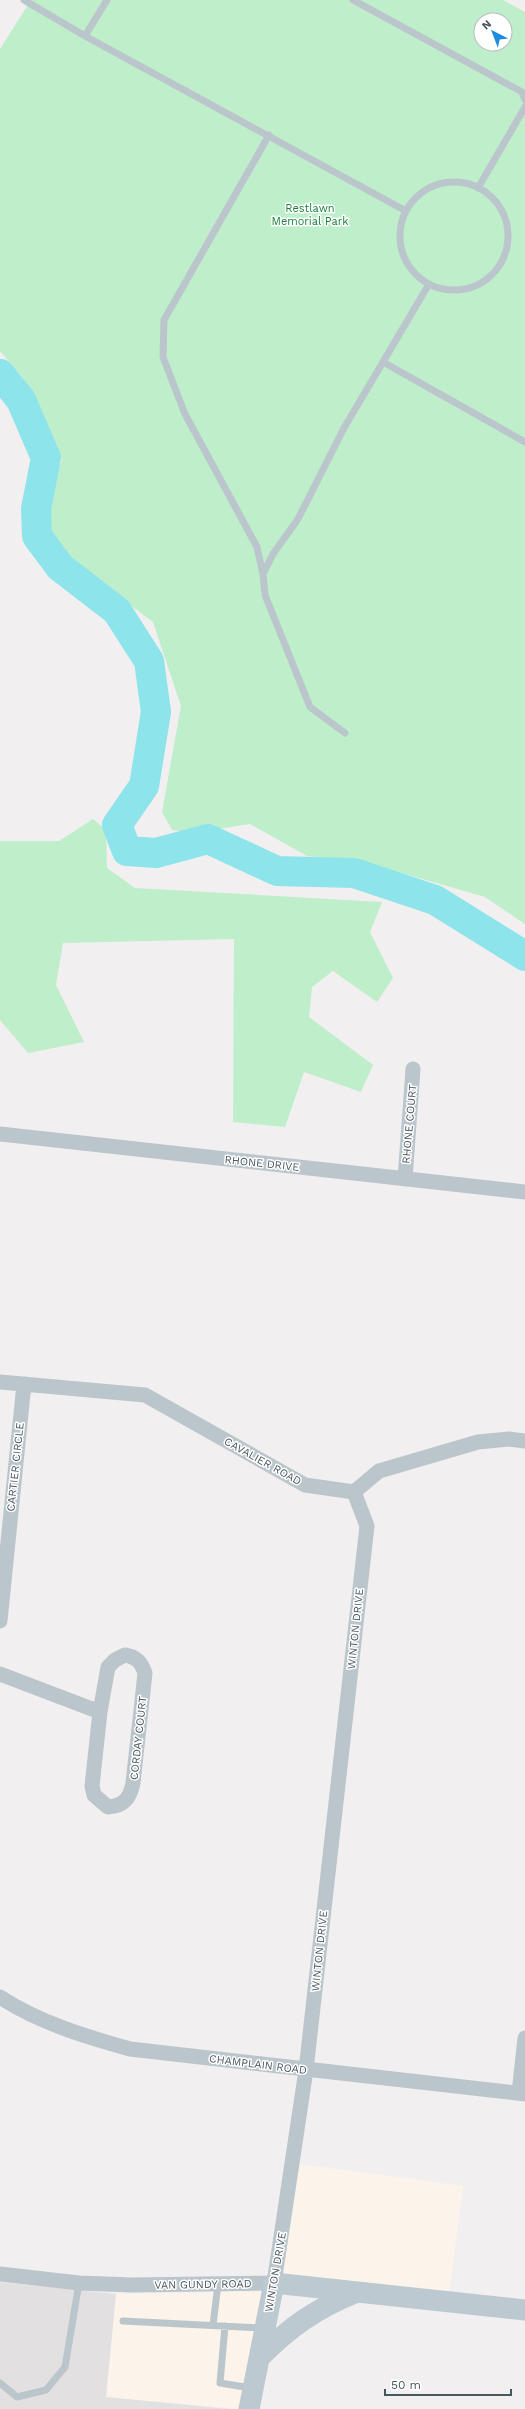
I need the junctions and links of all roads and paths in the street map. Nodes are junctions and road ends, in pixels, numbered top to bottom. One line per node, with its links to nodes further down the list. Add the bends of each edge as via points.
1 (24, 0): 4 (lane)
2 (107, 0): 4 (lane)
3 (353, 0): 5 (lane, via 522,92)
4 (85, 36): 7 (lane)
5 (525, 100)
6 (525, 107): 8 (lane)
7 (269, 135): 9 (lane); 13 (lane, via 164,320 163,357 185,414 257,547)
8 (478, 188): 9 (lane, via 462,183 451,183 430,188 416,198); 10 (lane, via 492,198 502,212 507,227 507,244 502,262 490,277 474,287 456,291)
9 (406, 211): 10 (lane, via 400,229 400,248 408,265 420,280)
10 (429, 284): 11 (lane)
11 (383, 362): 12 (lane); 13 (lane, via 344,428 298,519 272,554)
12 (525, 442)
13 (263, 574): 14 (lane, via 265,595 310,707)
14 (345, 733)
15 (413, 1069): 17 (street, RHONE COURT)
16 (0, 1134): 17 (street, RHONE DRIVE)
17 (405, 1179): 18 (street, RHONE DRIVE)
18 (525, 1192)
19 (0, 1382): 20 (street, CAVALIER ROAD)
20 (24, 1384): 22 (street, CAVALIER ROAD, via 145,1395 305,1484); 23 (street, CARTIER CIRCLE)
21 (525, 1441): 22 (street, via 478,1442 379,1471)
22 (354, 1492): 28 (street, WINTON DRIVE, via 367,1526)
23 (0, 1621)
24 (0, 1674): 25 (street)
25 (100, 1712): 25 (street, CORDAY COURT, via 92,1786 94,1795 108,1807 117,1806 128,1797 133,1783 145,1673 141,1663 134,1657 120,1658 108,1667)
26 (0, 1997): 28 (street, CHAMPLAIN ROAD, via 51,2024 130,2049)
27 (525, 2038): 29 (street)
28 (306, 2070): 29 (street, CHAMPLAIN ROAD); 32 (street, WINTON DRIVE)
29 (522, 2093)
30 (0, 2274): 31 (street, VAN GUNDY ROAD)
31 (80, 2283): 33 (street, VAN GUNDY ROAD); 41 (lane, via 65,2367 46,2390 17,2398)
32 (274, 2283): 33 (street, VAN GUNDY ROAD); 34 (street, VAN GUNDY ROAD); 39 (street, WINTON DRIVE)
33 (218, 2284): 37 (lane)
34 (359, 2291): 35 (street, VAN GUNDY ROAD); 40 (street, via 329,2303 304,2318)
35 (525, 2310)
36 (123, 2321): 37 (lane)
37 (213, 2325): 38 (lane)
38 (225, 2326): 39 (lane); 42 (lane, via 220,2383)
39 (265, 2328): 40 (street, WINTON DRIVE)
40 (259, 2358): 42 (street, WINTON DRIVE)
41 (0, 2383)
42 (253, 2388): 43 (street, WINTON DRIVE)
43 (249, 2409)

